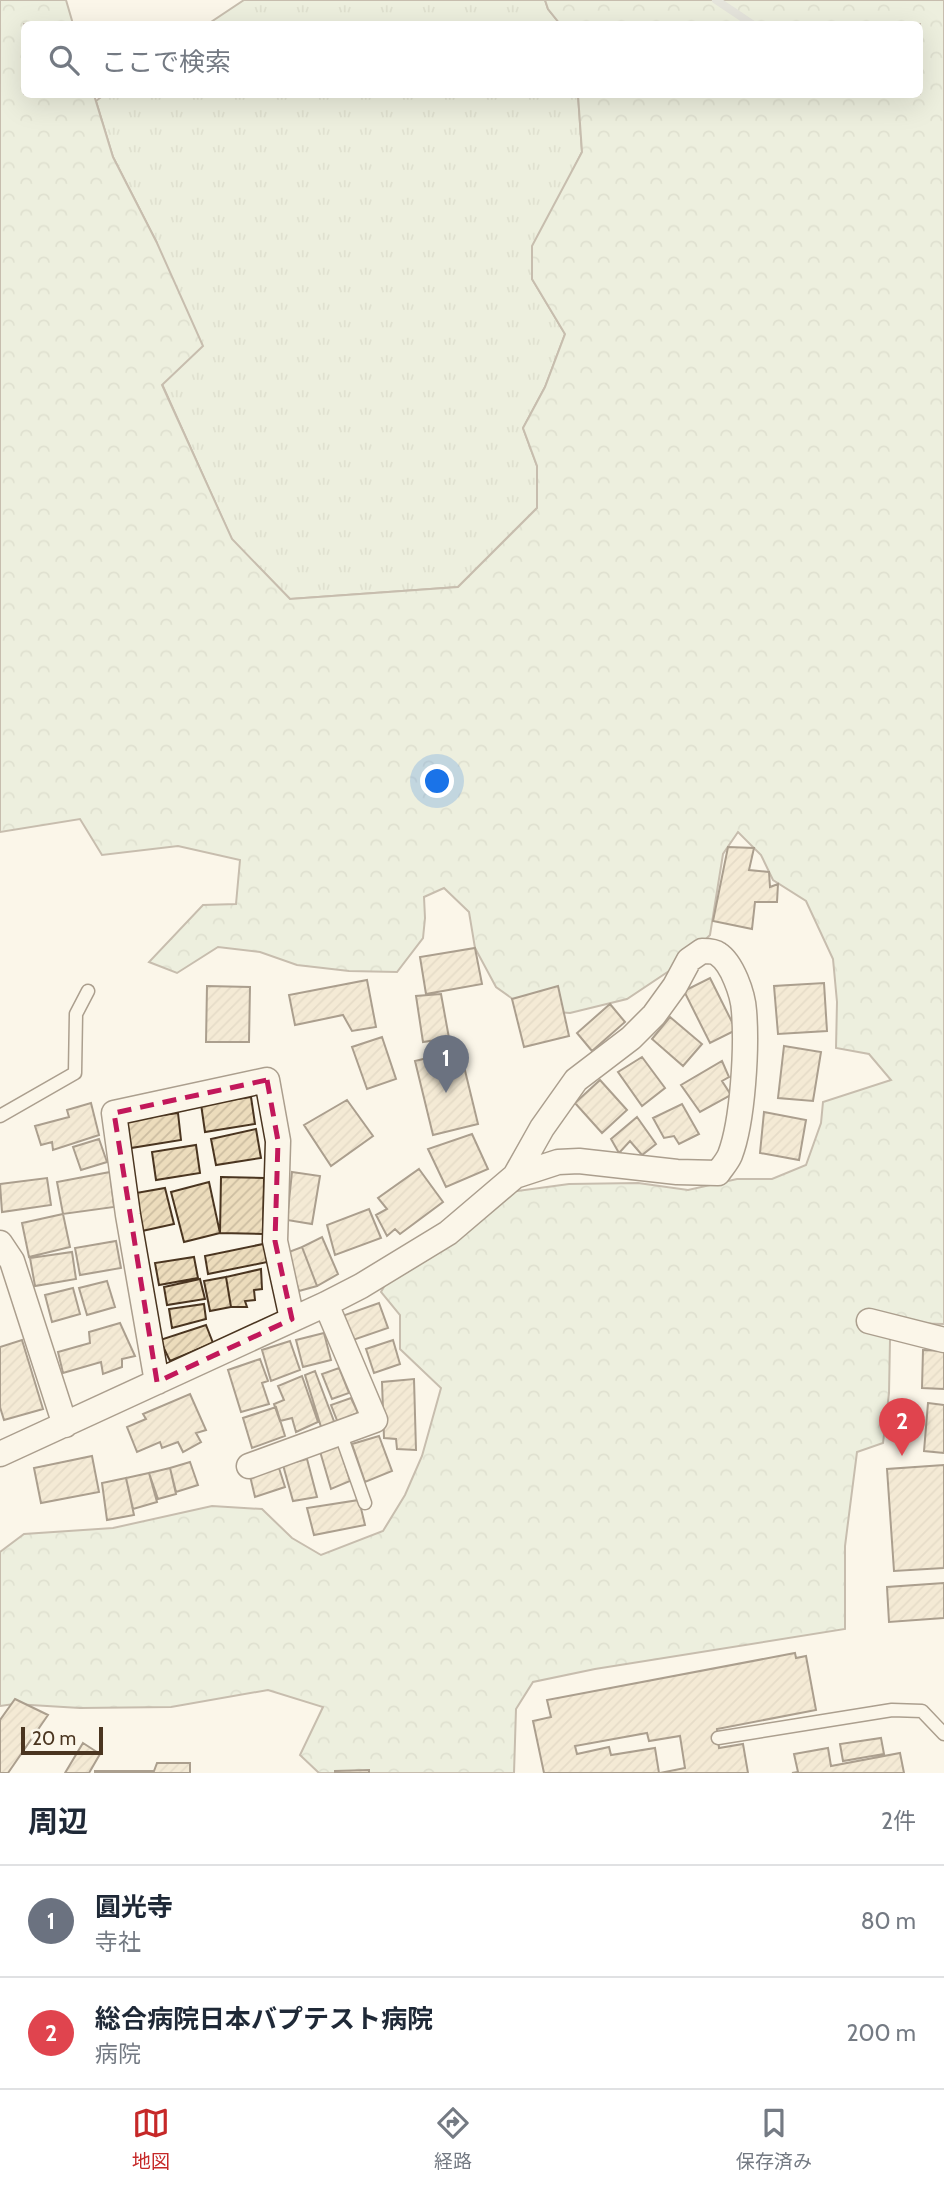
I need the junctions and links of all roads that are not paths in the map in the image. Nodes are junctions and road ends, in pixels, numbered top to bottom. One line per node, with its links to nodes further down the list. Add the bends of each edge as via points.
1 (89, 991): 2 (lane, via 76,1014 75,1073)
2 (0, 1116)
3 (515, 1176): 3 (street, via 558,1162 579,1161 718,1173 729,1158 741,1102 744,1010 739,986 716,952 702,951 689,960 654,1015 576,1080); 5 (street, via 448,1233)
4 (0, 1244): 10 (street, via 12,1261)
5 (326, 1304): 6 (street); 11 (street, via 375,1420)
6 (292, 1319): 9 (street); 9 (street, via 275,1241 278,1141 267,1080 114,1113)
7 (869, 1321): 8 (street)
8 (944, 1340)
9 (157, 1382): 10 (street)
10 (65, 1426): 12 (street)
11 (340, 1432): 13 (street); 14 (lane)
12 (0, 1454)
13 (249, 1466)
14 (366, 1503)
15 (944, 1734): 16 (lane, via 922,1711 892,1710)
16 (718, 1738)

